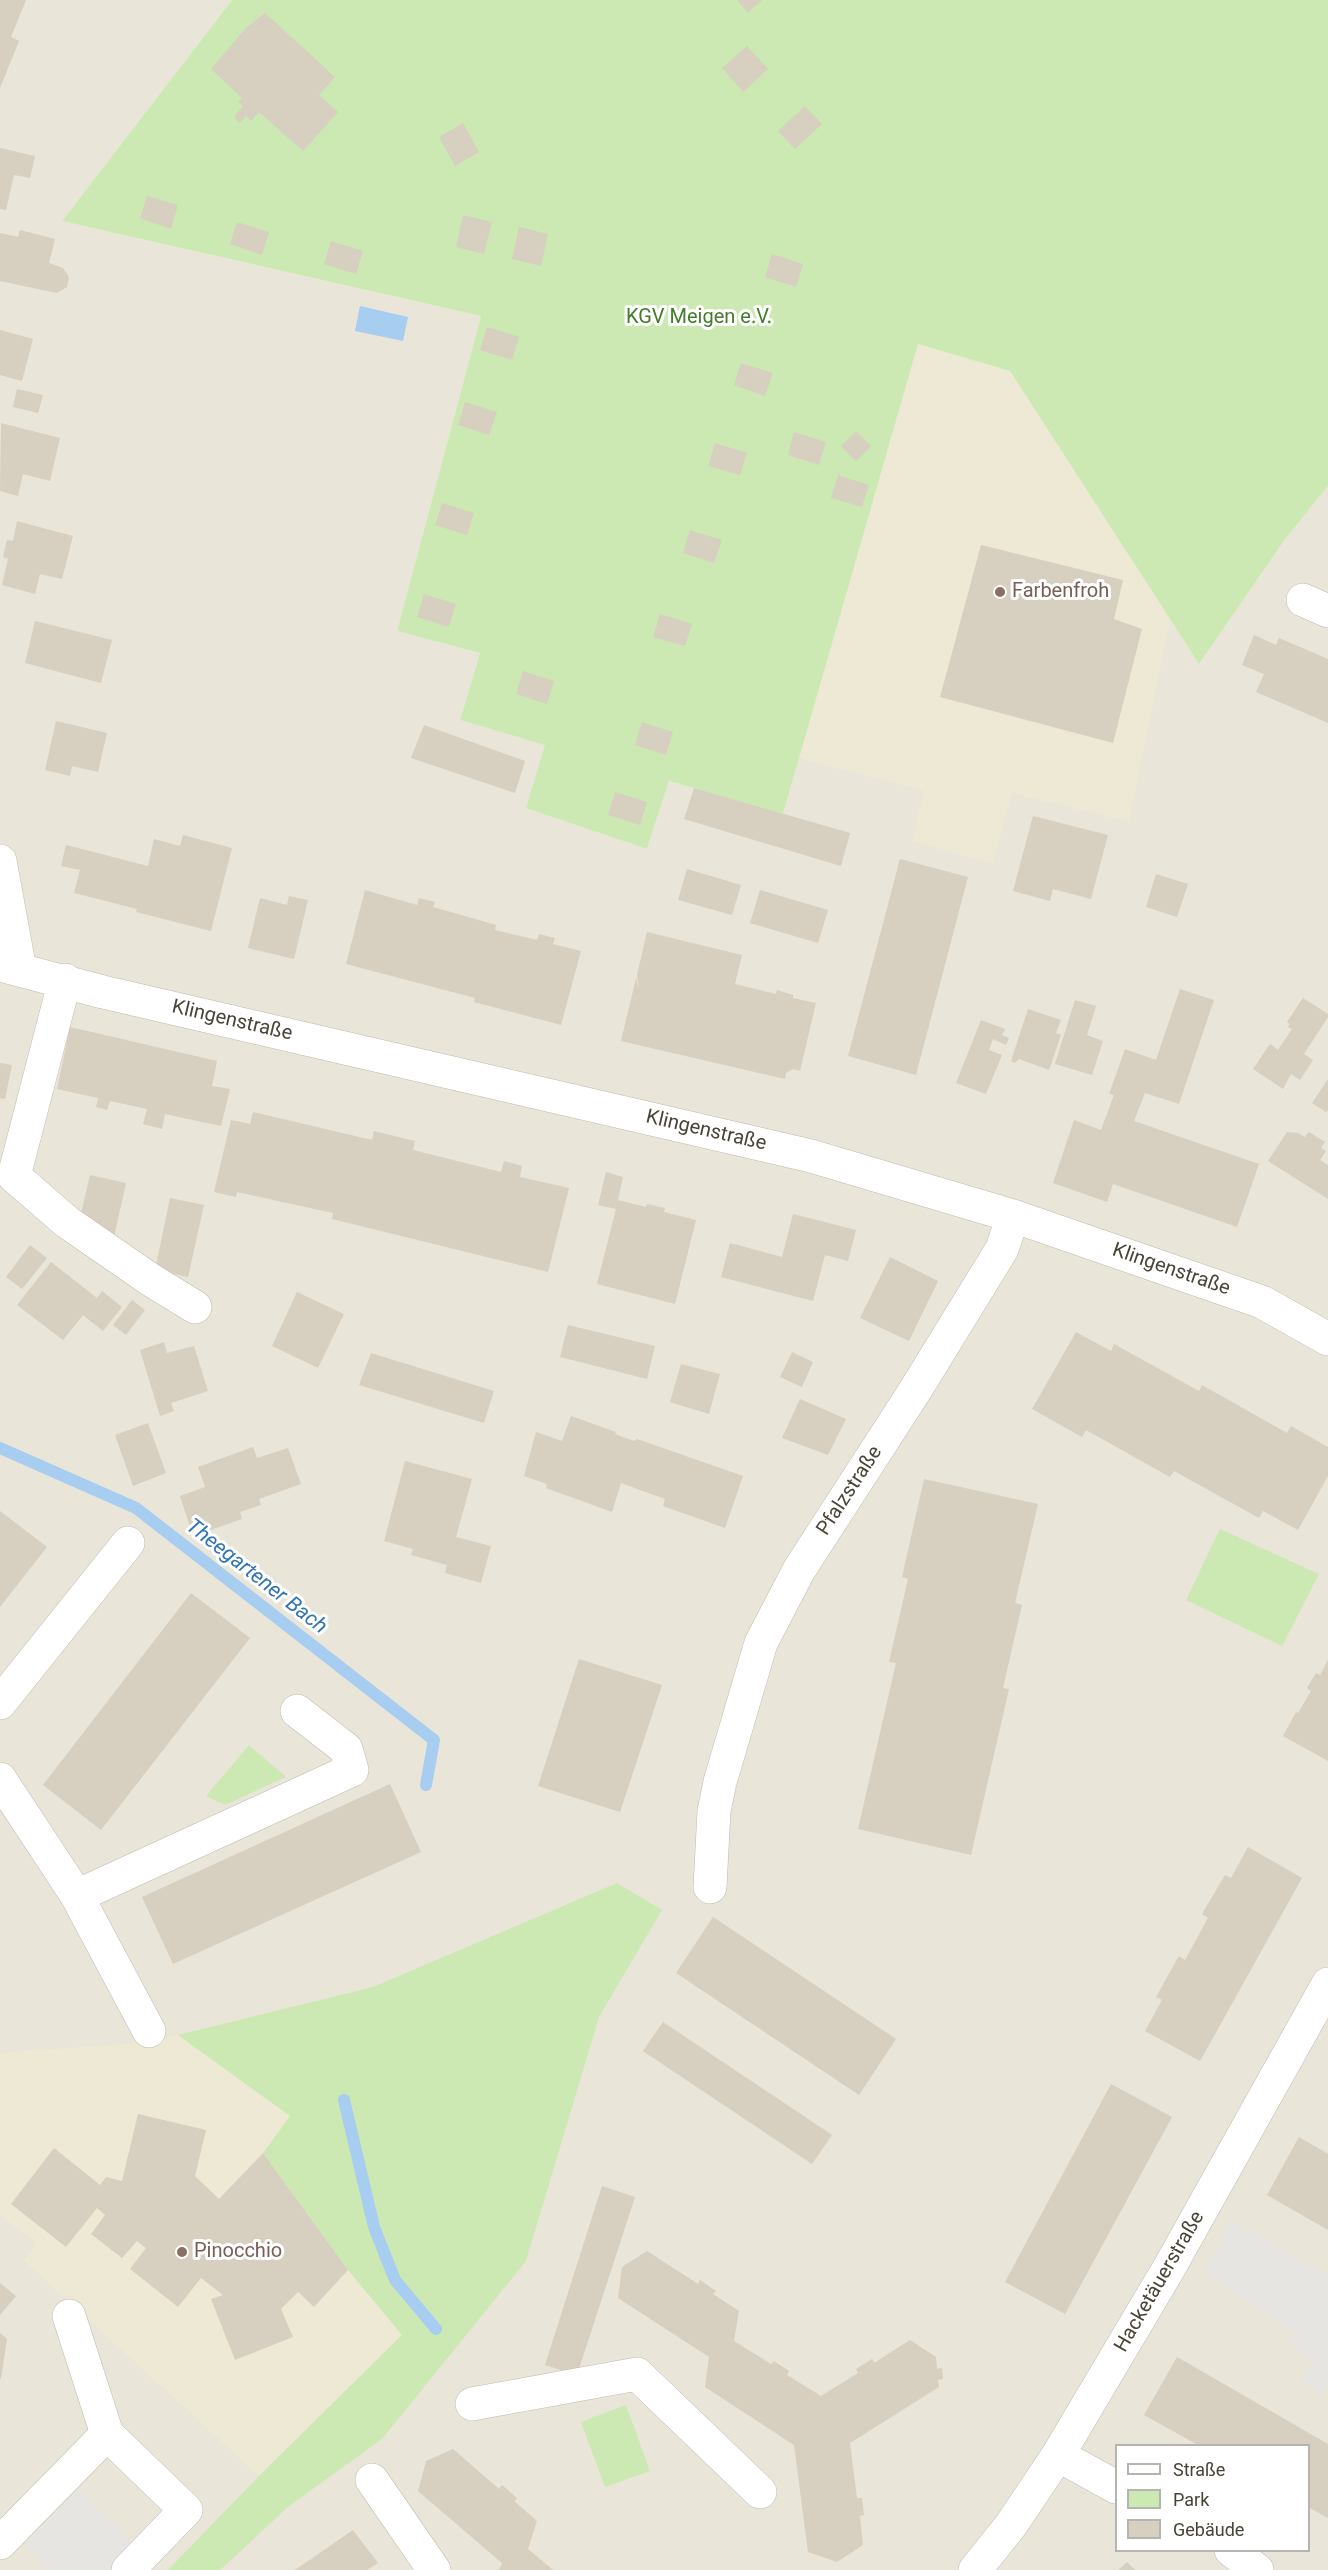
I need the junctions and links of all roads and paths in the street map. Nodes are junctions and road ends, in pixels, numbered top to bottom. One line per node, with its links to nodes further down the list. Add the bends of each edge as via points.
1 (0, 861): 2 (street)
2 (10, 968): 3 (street, Klingenstraße)
3 (65, 980): 4 (street, Klingenstraße, via 800,1153); 5 (street, via 14,1176 67,1222)
4 (1013, 1216): 6 (street, Klingenstraße, via 1262,1302); 11 (street, Pfalzstraße, via 1002,1249 799,1570 761,1643 720,1782 714,1811)
5 (195, 1307)
6 (1328, 1340)
7 (128, 1543): 8 (street)
8 (0, 1703)
9 (297, 1711): 12 (street, via 346,1749 352,1770)
10 (0, 1779): 12 (street)
11 (710, 1887)
12 (77, 1896): 14 (street)
13 (1328, 1983): 18 (street, Hacketäuerstraße, via 1169,2268)
14 (149, 2031)
15 (69, 2316): 17 (street)
16 (472, 2404): 21 (street, via 637,2374)
17 (107, 2434): 22 (street); 24 (street, via 186,2510)
18 (1058, 2455): 20 (street); 26 (street, Hacketäuerstraße)
19 (372, 2480): 25 (street)
20 (1115, 2486)
21 (760, 2492)
22 (0, 2543)
23 (1234, 2552): 27 (street)
24 (128, 2570)
25 (434, 2570)
26 (975, 2570)
27 (1257, 2570)

